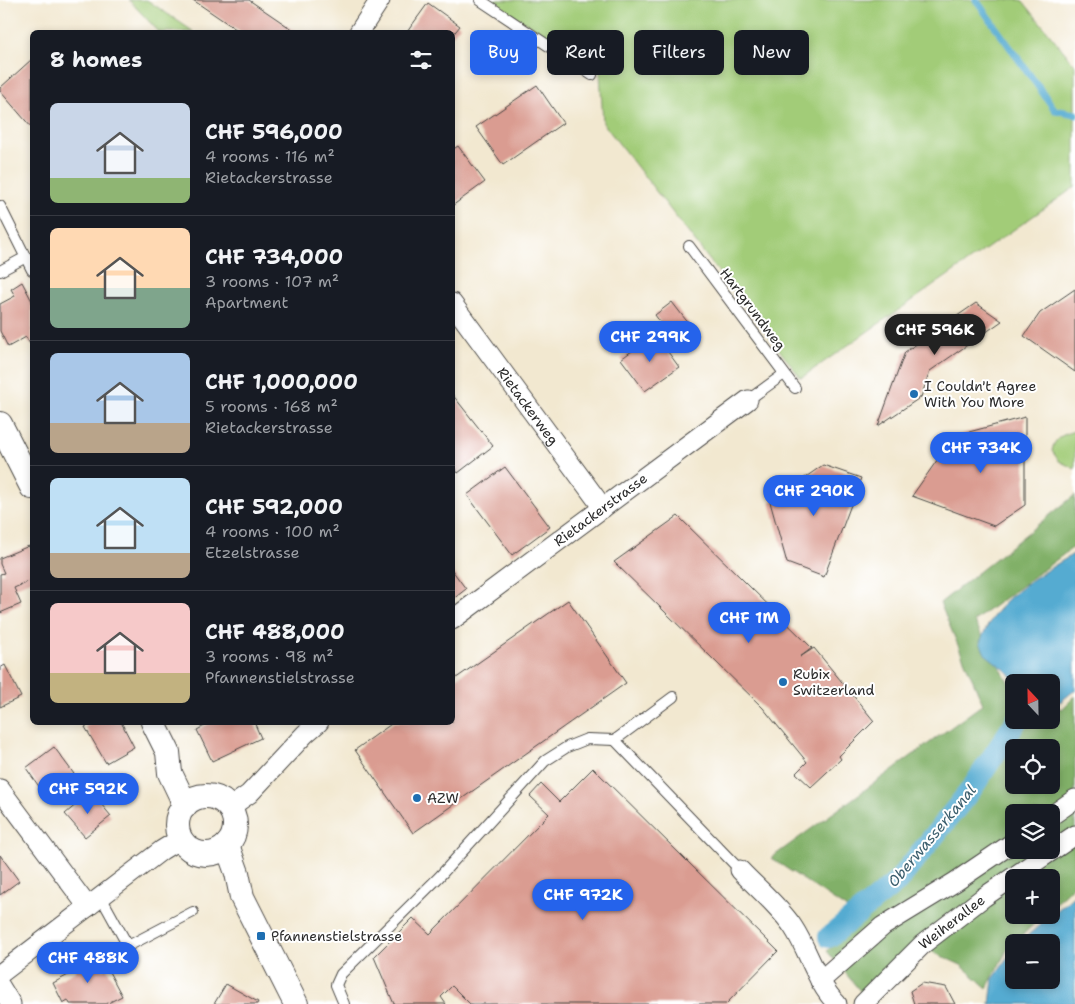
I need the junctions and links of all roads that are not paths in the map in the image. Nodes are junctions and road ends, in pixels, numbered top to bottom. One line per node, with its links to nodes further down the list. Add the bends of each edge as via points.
1 (380, 0): 3 (street)
2 (480, 0): 4 (lane)
3 (360, 30)
4 (547, 45)
5 (0, 206): 7 (lane)
6 (689, 246): 11 (lane, Hartgrundweg)
7 (26, 258): 8 (lane); 9 (lane)
8 (30, 266)
9 (0, 271)
10 (455, 307): 16 (street, Rietackerweg)
11 (784, 374): 12 (lane, Hartgrundweg); 13 (lane)
12 (795, 388)
13 (748, 400): 16 (street, Rietackerstrasse)
14 (0, 424): 15 (street)
15 (30, 483)
16 (603, 508): 17 (street, Rietackerstrasse)
17 (455, 618)
18 (673, 697): 21 (lane)
19 (154, 725): 24 (street, via 168,752 170,772 181,796)
20 (315, 725): 25 (street, via 249,794)
21 (615, 740): 31 (lane); 39 (lane, via 588,739 545,761 439,877 341,974 336,985)
22 (0, 789): 32 (street)
23 (1075, 800): 26 (street)
24 (192, 802): 25 (street, via 211,797); 28 (street, via 178,817)
25 (229, 808): 30 (street, via 234,831)
26 (1060, 810)
27 (1075, 835): 41 (street, Weiherallee, via 984,897 923,944)
28 (180, 839): 30 (street, via 187,848 196,852); 32 (street)
29 (1005, 848): 35 (street, via 882,926)
30 (217, 850): 38 (street, via 224,879 242,897)
31 (740, 870): 35 (street, via 793,926)
32 (94, 902): 33 (lane, via 128,946); 34 (street)
33 (193, 912)
34 (0, 974)
35 (820, 980): 40 (street)
36 (0, 986): 37 (street)
37 (11, 1004)
38 (296, 1004)
39 (344, 1004)
40 (836, 1004)
41 (863, 1004)

